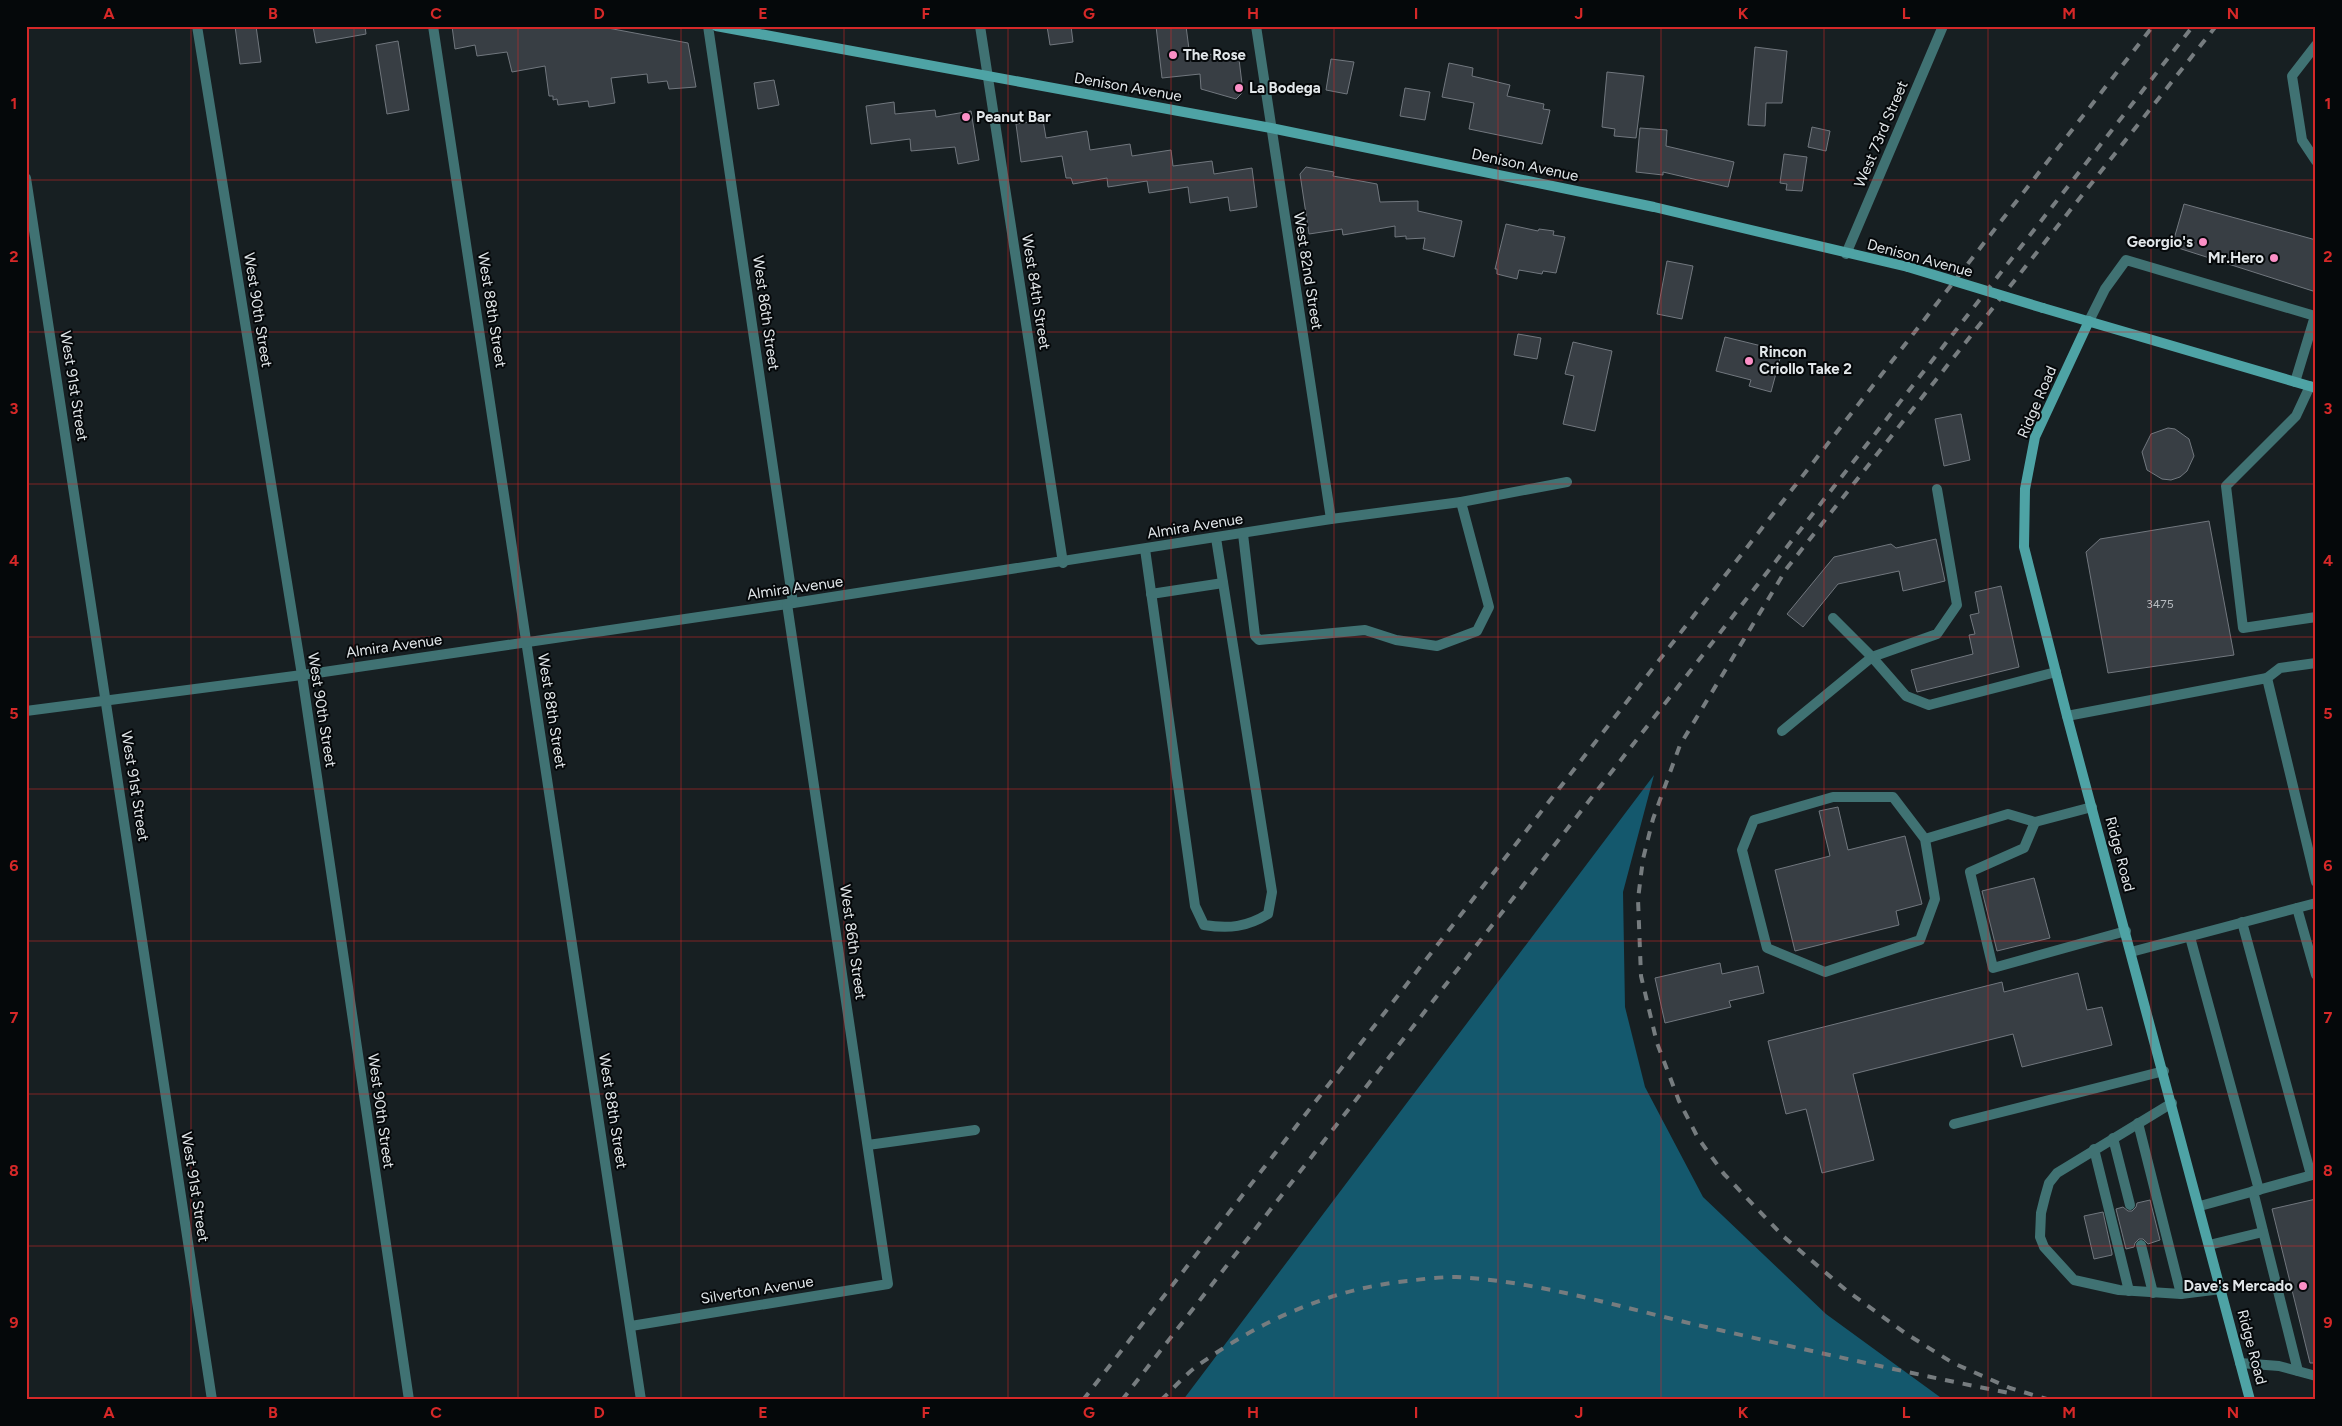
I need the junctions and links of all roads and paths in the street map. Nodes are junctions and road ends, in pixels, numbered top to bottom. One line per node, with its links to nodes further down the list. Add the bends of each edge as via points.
1 (197, 26): 34 (street, West 90th Street)
2 (433, 26): 30 (street, West 88th Street)
3 (708, 26): 27 (street, West 86th Street)
4 (716, 26): 9 (main road, Denison Avenue)
5 (980, 26): 9 (street, West 84th Street)
6 (1256, 26): 10 (street, West 82nd Street)
7 (1943, 26): 13 (street, West 73rd Street)
8 (2316, 45): 11 (street, via 2292,76 2302,140)
9 (988, 77): 10 (main road, Denison Avenue); 24 (street, West 84th Street)
10 (1271, 128): 13 (main road, Denison Avenue, via 1654,207); 20 (street, West 82nd Street)
11 (2316, 161)
12 (26, 178): 36 (street, West 91st Street)
13 (1846, 254): 14 (main road, Denison Avenue, bridge, via 1908,268)
14 (2089, 321): 15 (main road, Denison Avenue); 15 (street, via 2105,289 2126,260 2306,313 2315,316); 33 (main road, Ridge Road, via 2035,437 2025,489 2024,547)
15 (2295, 382): 16 (main road, Denison Avenue)
16 (2313, 387): 28 (street, via 2296,416 2226,486 2243,628)
17 (1567, 482): 19 (street, Almira Avenue)
18 (1937, 490): 31 (street, via 1957,605 1937,634)
19 (1461, 502): 20 (street, Almira Avenue); 21 (street, via 1489,607 1477,631 1437,646 1396,640 1364,630 1259,640 1255,636)
20 (1331, 519): 21 (street, Almira Avenue)
21 (1243, 534): 22 (street, Almira Avenue)
22 (1216, 538): 23 (street, Almira Avenue); 25 (street)
23 (1144, 549): 24 (street, Almira Avenue); 26 (street)
24 (1063, 563): 27 (street, Almira Avenue)
25 (1223, 583): 26 (street); 26 (street, via 1272,892 1268,914 1252,924 1226,928 1204,925 1195,906)
26 (1151, 594)
27 (790, 604): 30 (street, Almira Avenue); 57 (street, West 86th Street)
28 (2316, 617)
29 (1833, 618): 31 (street)
30 (527, 642): 34 (street, Almira Avenue); 71 (street, West 88th Street)
31 (1872, 657): 33 (street, via 1906,696 1930,705); 39 (street)
32 (2316, 663): 35 (street, via 2280,668)
33 (2056, 672): 38 (main road, Ridge Road)
34 (302, 675): 36 (street, Almira Avenue); 76 (street, West 90th Street)
35 (2267, 678): 38 (street); 43 (street)
36 (107, 700): 37 (street, Almira Avenue); 75 (street, West 91st Street)
37 (26, 711)
38 (2067, 716): 40 (main road, Ridge Road)
39 (1782, 731)
40 (2092, 807): 41 (street); 47 (main road, Ridge Road)
41 (2035, 822): 42 (street, via 2008,814); 47 (street, via 2024,848 1970,872 1993,968)
42 (1925, 839): 42 (street, via 1935,899 1920,940 1825,972 1767,948 1742,850 1754,820 1832,797 1893,797)
43 (2316, 882)
44 (2316, 903): 45 (street)
45 (2297, 908): 46 (street); 50 (street)
46 (2242, 922): 48 (street); 59 (street)
47 (2126, 931): 49 (main road, Ridge Road)
48 (2190, 936): 49 (street); 60 (street)
49 (2131, 952): 51 (main road, Ridge Road)
50 (2316, 975)
51 (2164, 1070): 52 (main road, Ridge Road); 54 (street)
52 (2172, 1102): 53 (street); 62 (main road, Ridge Road)
53 (2138, 1123): 56 (street); 70 (street)
54 (1954, 1124)
55 (975, 1130): 57 (street)
56 (2113, 1138): 58 (street); 61 (street)
57 (868, 1145): 66 (street, West 86th Street)
58 (2094, 1149): 68 (street); 68 (street, via 2062,1169 2050,1183 2040,1213 2040,1237 2044,1247 2074,1280)
59 (2314, 1175): 60 (street)
60 (2256, 1190): 62 (street); 63 (street)
61 (2130, 1205)
62 (2200, 1206): 64 (main road, Ridge Road)
63 (2263, 1232): 64 (street); 73 (street)
64 (2209, 1245): 67 (main road, Ridge Road)
65 (2140, 1246): 69 (street)
66 (888, 1284): 71 (street, Silverton Avenue)
67 (2221, 1289): 70 (street); 72 (main road, Ridge Road)
68 (2129, 1291): 69 (street)
69 (2152, 1292): 70 (street)
70 (2182, 1294)
71 (630, 1326): 77 (street, West 88th Street)
72 (2240, 1363): 73 (street); 78 (main road, Ridge Road)
73 (2298, 1371): 74 (street)
74 (2316, 1376)
75 (212, 1400)
76 (409, 1400)
77 (641, 1400)
78 (2250, 1400)

